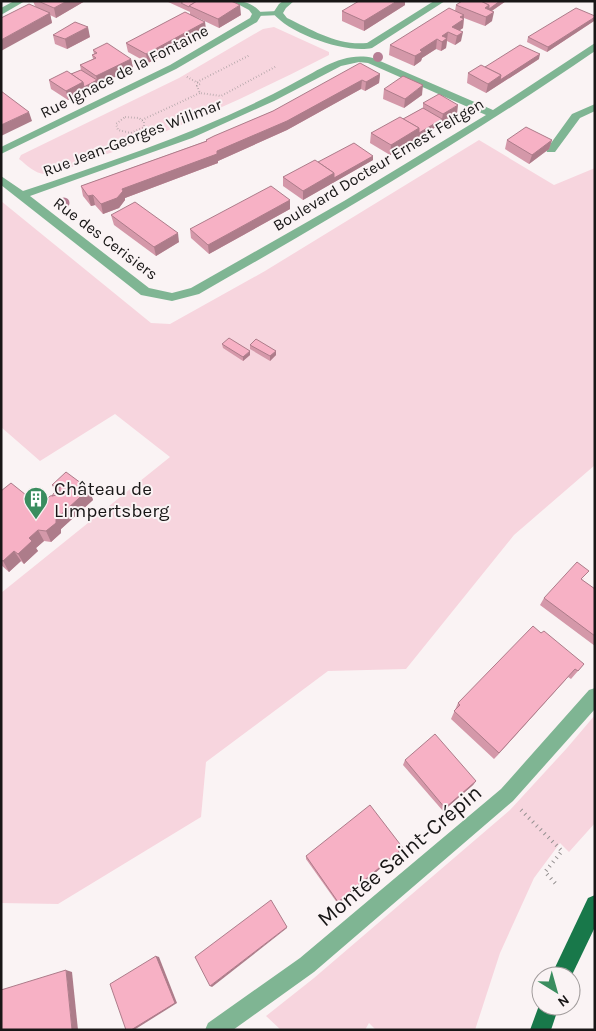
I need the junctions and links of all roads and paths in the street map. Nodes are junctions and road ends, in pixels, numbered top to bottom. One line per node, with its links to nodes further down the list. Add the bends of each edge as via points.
1 (22, 1): 5 (street)
2 (236, 1): 7 (street)
3 (290, 1): 6 (street)
4 (441, 1): 9 (street, Rue Jean-Georges Willmar)
5 (1, 12)
6 (278, 13): 7 (lane); 9 (street, via 284,20)
7 (257, 14): 19 (street, Rue Ignace de la Fontaine, via 254,20 172,67)
8 (595, 46): 16 (street, Boulevard Docteur Ernest Feltgen)
9 (360, 53): 16 (street); 21 (street, Rue Jean-Georges Willmar, via 295,88 165,145)
10 (250, 55): 13 (path)
11 (276, 66): 14 (path, via 221,96)
12 (180, 73): 13 (path)
13 (197, 82): 14 (path)
14 (200, 92): 17 (path)
15 (595, 107): 18 (street, via 576,116)
16 (493, 114): 22 (street, Boulevard Docteur Ernest Feltgen, via 324,218 195,292)
17 (142, 120): 17 (path, via 125,118 116,127 124,133 138,132 144,127)
18 (551, 150)
19 (1, 151)
20 (1, 179): 21 (street, Rue des Cerisiers)
21 (22, 195): 22 (street, Rue des Cerisiers, via 145,292)
22 (172, 297)
23 (595, 696): 24 (street, Montée Saint-Crépin)
24 (507, 795): 25 (path, via 562,851 546,872); 29 (street, Montée Saint-Crépin, via 307,965)
25 (556, 884)
26 (595, 906): 27 (main road)
27 (566, 966)
28 (545, 1016): 30 (main road)
29 (215, 1030)
30 (540, 1030)

